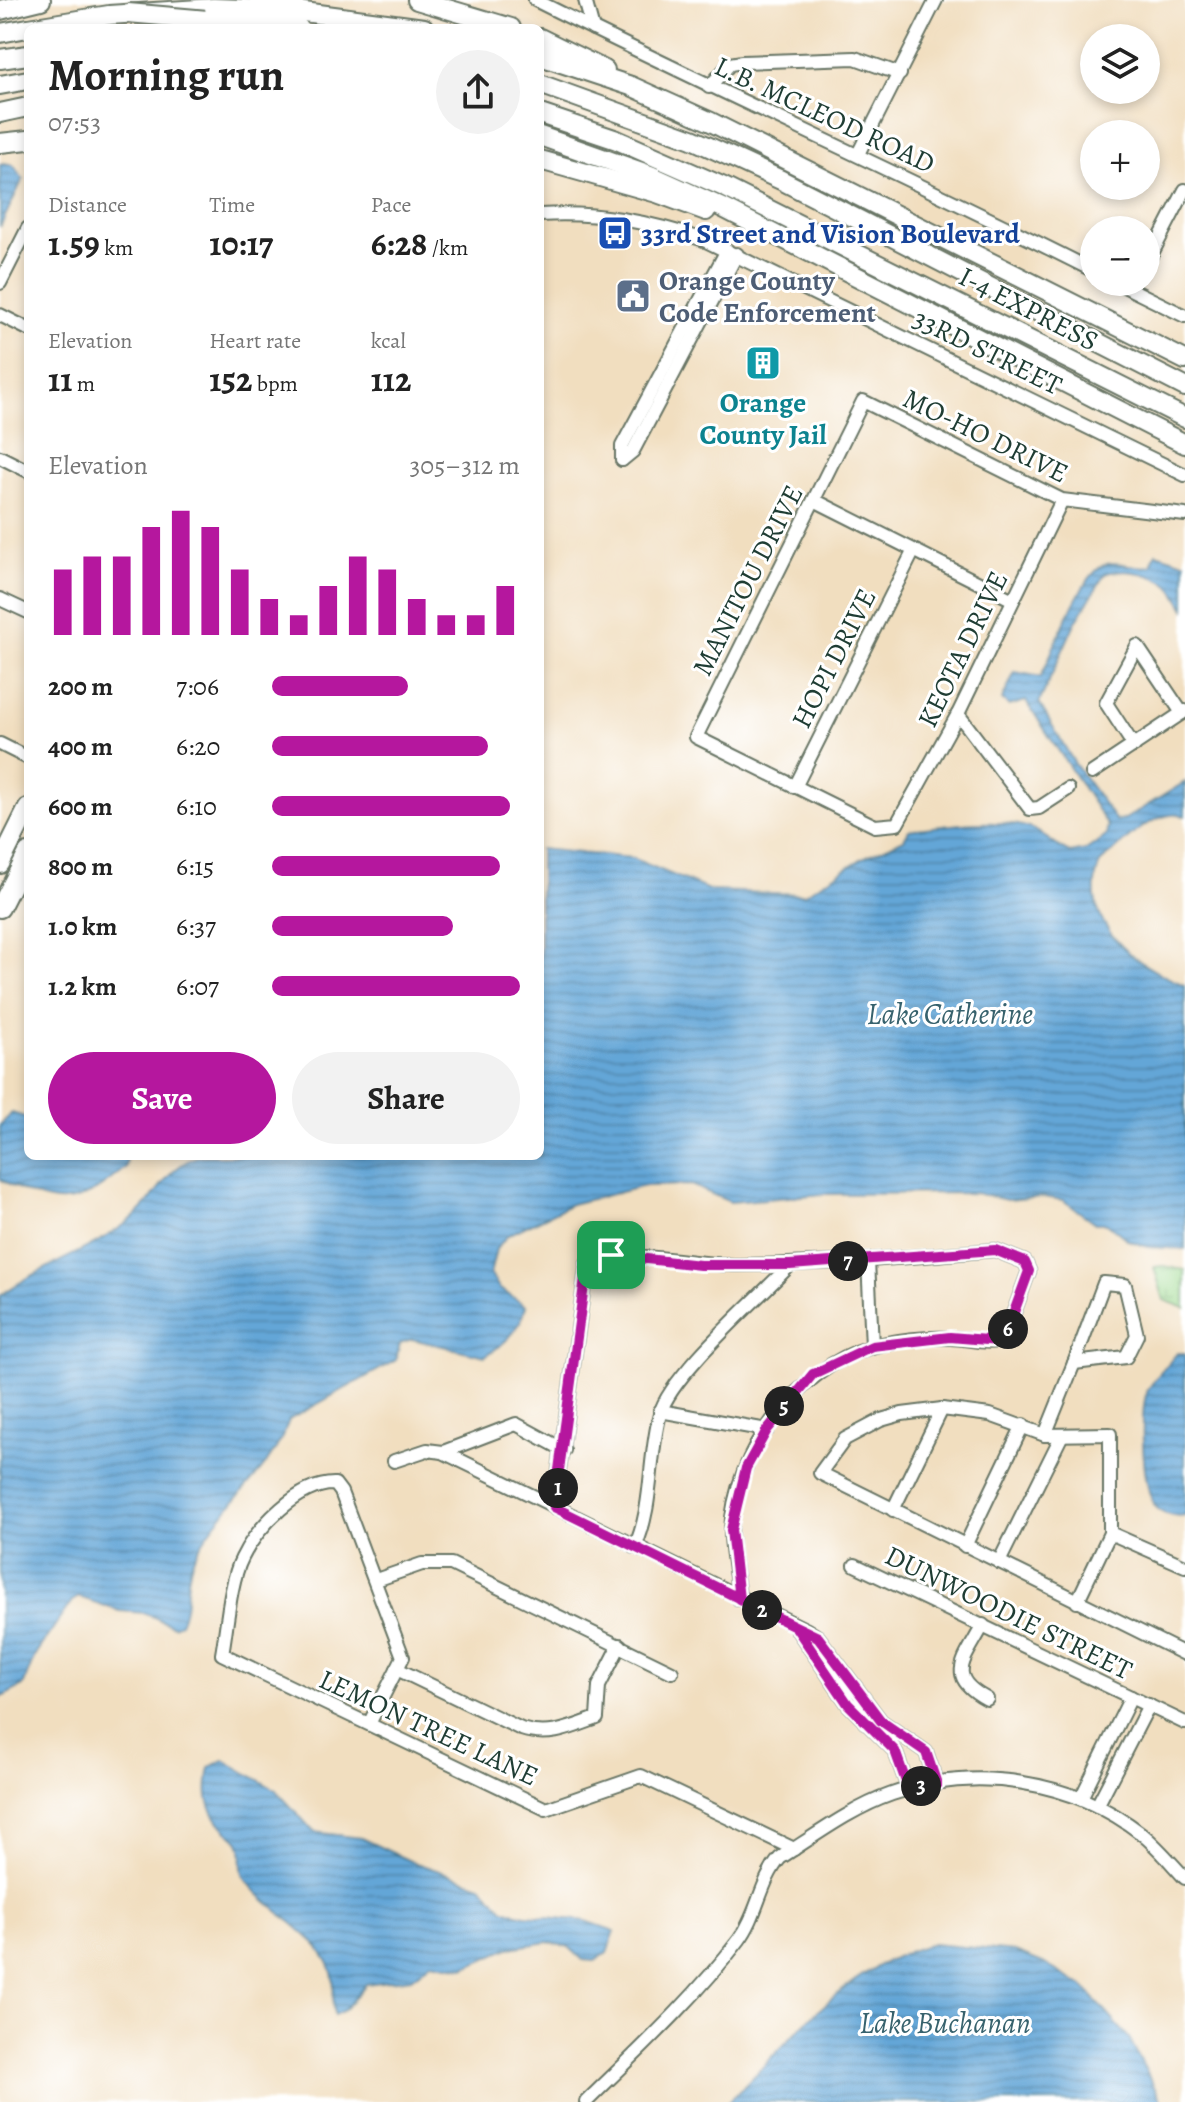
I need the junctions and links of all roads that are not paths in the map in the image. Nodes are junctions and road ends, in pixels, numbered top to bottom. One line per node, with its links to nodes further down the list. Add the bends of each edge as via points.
1 (41, 0): 7 (highway)
2 (255, 0): 11 (highway)
3 (417, 0): 13 (highway)
4 (535, 0): 15 (street, L.B. MCLEOD ROAD)
5 (585, 0): 15 (street)
6 (936, 0): 21 (street)
7 (0, 10)
8 (128, 13): 9 (highway, bridge); 9 (highway, bridge, via 214,8); 10 (highway)
9 (298, 22): 12 (highway)
10 (55, 24)
11 (259, 24)
12 (340, 24)
13 (498, 24)
14 (24, 29): 16 (highway)
15 (593, 29): 26 (street, L.B. MCLEOD ROAD)
16 (0, 33)
17 (544, 40): 25 (highway)
18 (24, 56): 20 (highway)
19 (544, 57): 25 (highway)
20 (0, 59)
21 (900, 74): 26 (street, via 855,58 742,62 730,64); 33 (street)
22 (24, 81): 23 (highway)
23 (0, 85)
24 (544, 85): 48 (highway, I-4 EXPRESS, via 692,139 781,180)
25 (631, 86): 47 (highway)
26 (709, 87): 33 (street, L.B. MCLEOD ROAD)
27 (24, 108): 28 (highway)
28 (0, 113)
29 (544, 115): 50 (highway, I-4 EXPRESS, via 617,140 724,187)
30 (544, 137): 40 (highway, via 672,184)
31 (24, 140): 32 (highway)
32 (0, 143)
33 (858, 154): 41 (street, L.B. MCLEOD ROAD)
34 (544, 161): 40 (highway, via 657,193)
35 (1185, 190): 38 (street)
36 (544, 215): 39 (street, 33RD STREET, via 631,220)
37 (24, 236): 42 (street)
38 (1160, 238)
39 (732, 252): 39 (street, via 622,446 622,460 633,451); 54 (street, 33RD STREET)
40 (815, 254): 51 (highway)
41 (1080, 264)
42 (0, 283)
43 (1152, 296): 45 (street)
44 (0, 315): 46 (street)
45 (1185, 316)
46 (24, 327)
47 (1185, 360)
48 (1185, 387)
49 (863, 401): 55 (street, MANITOU DRIVE); 56 (street, MO-HO DRIVE)
50 (1185, 418)
51 (1185, 444)
52 (0, 457): 53 (street)
53 (24, 469)
54 (1185, 475)
55 (814, 500): 58 (street); 68 (street, MANITOU DRIVE, via 696,737)
56 (1062, 500): 57 (street, MO-HO DRIVE); 60 (street, KEOTA DRIVE)
57 (1185, 515)
58 (913, 552): 60 (street); 68 (street, HOPI DRIVE)
59 (0, 599): 61 (street)
60 (1013, 600): 63 (street, KEOTA DRIVE)
61 (24, 610)
62 (1184, 712): 65 (street); 65 (street, via 1137,646 1106,703)
63 (958, 714): 68 (street, KEOTA DRIVE, via 902,819 891,828 875,826); 69 (street, via 1030,809)
64 (0, 744): 66 (street)
65 (1134, 746): 67 (street)
66 (24, 756)
67 (1092, 773)
68 (795, 787)
69 (1068, 789)
70 (24, 816): 72 (highway)
71 (24, 861): 73 (highway)
72 (0, 864)
73 (0, 908)
74 (868, 1260): 75 (street); 76 (street); 76 (street, via 995,1250 1025,1262 1029,1271 999,1341 950,1337)
75 (790, 1265): 79 (street, via 688,1370); 84 (street, via 700,1265 611,1255 587,1263)
76 (872, 1346): 81 (street, via 813,1374)
77 (1074, 1363): 77 (street, via 1104,1283 1125,1285 1137,1335 1126,1357); 82 (street)
78 (942, 1409): 80 (street); 88 (street); 88 (street, via 881,1420 845,1439 820,1473)
79 (660, 1411): 81 (street); 91 (street, via 648,1507)
80 (1023, 1425): 82 (street); 90 (street)
81 (767, 1430): 96 (street, via 746,1468 731,1530)
82 (1045, 1435): 83 (street)
83 (1061, 1437): 89 (street, via 1110,1434); 92 (street)
84 (564, 1450): 85 (street, via 516,1424); 87 (street)
85 (443, 1452): 86 (street, via 427,1450); 87 (street)
86 (394, 1461)
87 (554, 1507): 91 (street)
88 (893, 1510): 90 (street)
89 (1110, 1533): 94 (street); 97 (street)
90 (965, 1546): 92 (street)
91 (635, 1547): 96 (street)
92 (999, 1562): 97 (street)
93 (855, 1565): 98 (street, DUNWOODIE STREET)
94 (1185, 1566)
95 (376, 1580): 100 (street, via 422,1564 451,1564); 102 (street, via 403,1657); 108 (street, LEMON TREE LANE, via 335,1484 323,1484 295,1499 240,1560 222,1654)
96 (739, 1599): 99 (street)
97 (1077, 1602): 101 (street)
98 (983, 1625): 104 (street, DUNWOODIE STREET); 105 (street, via 960,1677 966,1688)
99 (795, 1626): 109 (street, via 818,1637 881,1721 926,1752); 110 (street, via 848,1704 895,1751)
100 (620, 1645): 102 (street, via 599,1686 597,1718 554,1733 521,1729); 103 (street)
101 (1185, 1654)
102 (397, 1669): 108 (street)
103 (672, 1672)
104 (1131, 1697): 106 (street, DUNWOODIE STREET); 111 (street)
105 (987, 1699)
106 (1149, 1705): 107 (street, DUNWOODIE STREET); 112 (street)
107 (1185, 1723)
108 (369, 1724): 113 (street, LEMON TREE LANE, via 546,1809 641,1776)
109 (937, 1784): 110 (street); 111 (street, via 988,1780)
110 (909, 1790): 113 (street, via 847,1815)
111 (1081, 1798): 112 (street)
112 (1097, 1806): 114 (street, via 1143,1835)
113 (794, 1849): 115 (street, via 772,1867 741,1938 688,2000)
114 (1185, 1878)
115 (586, 2102)

